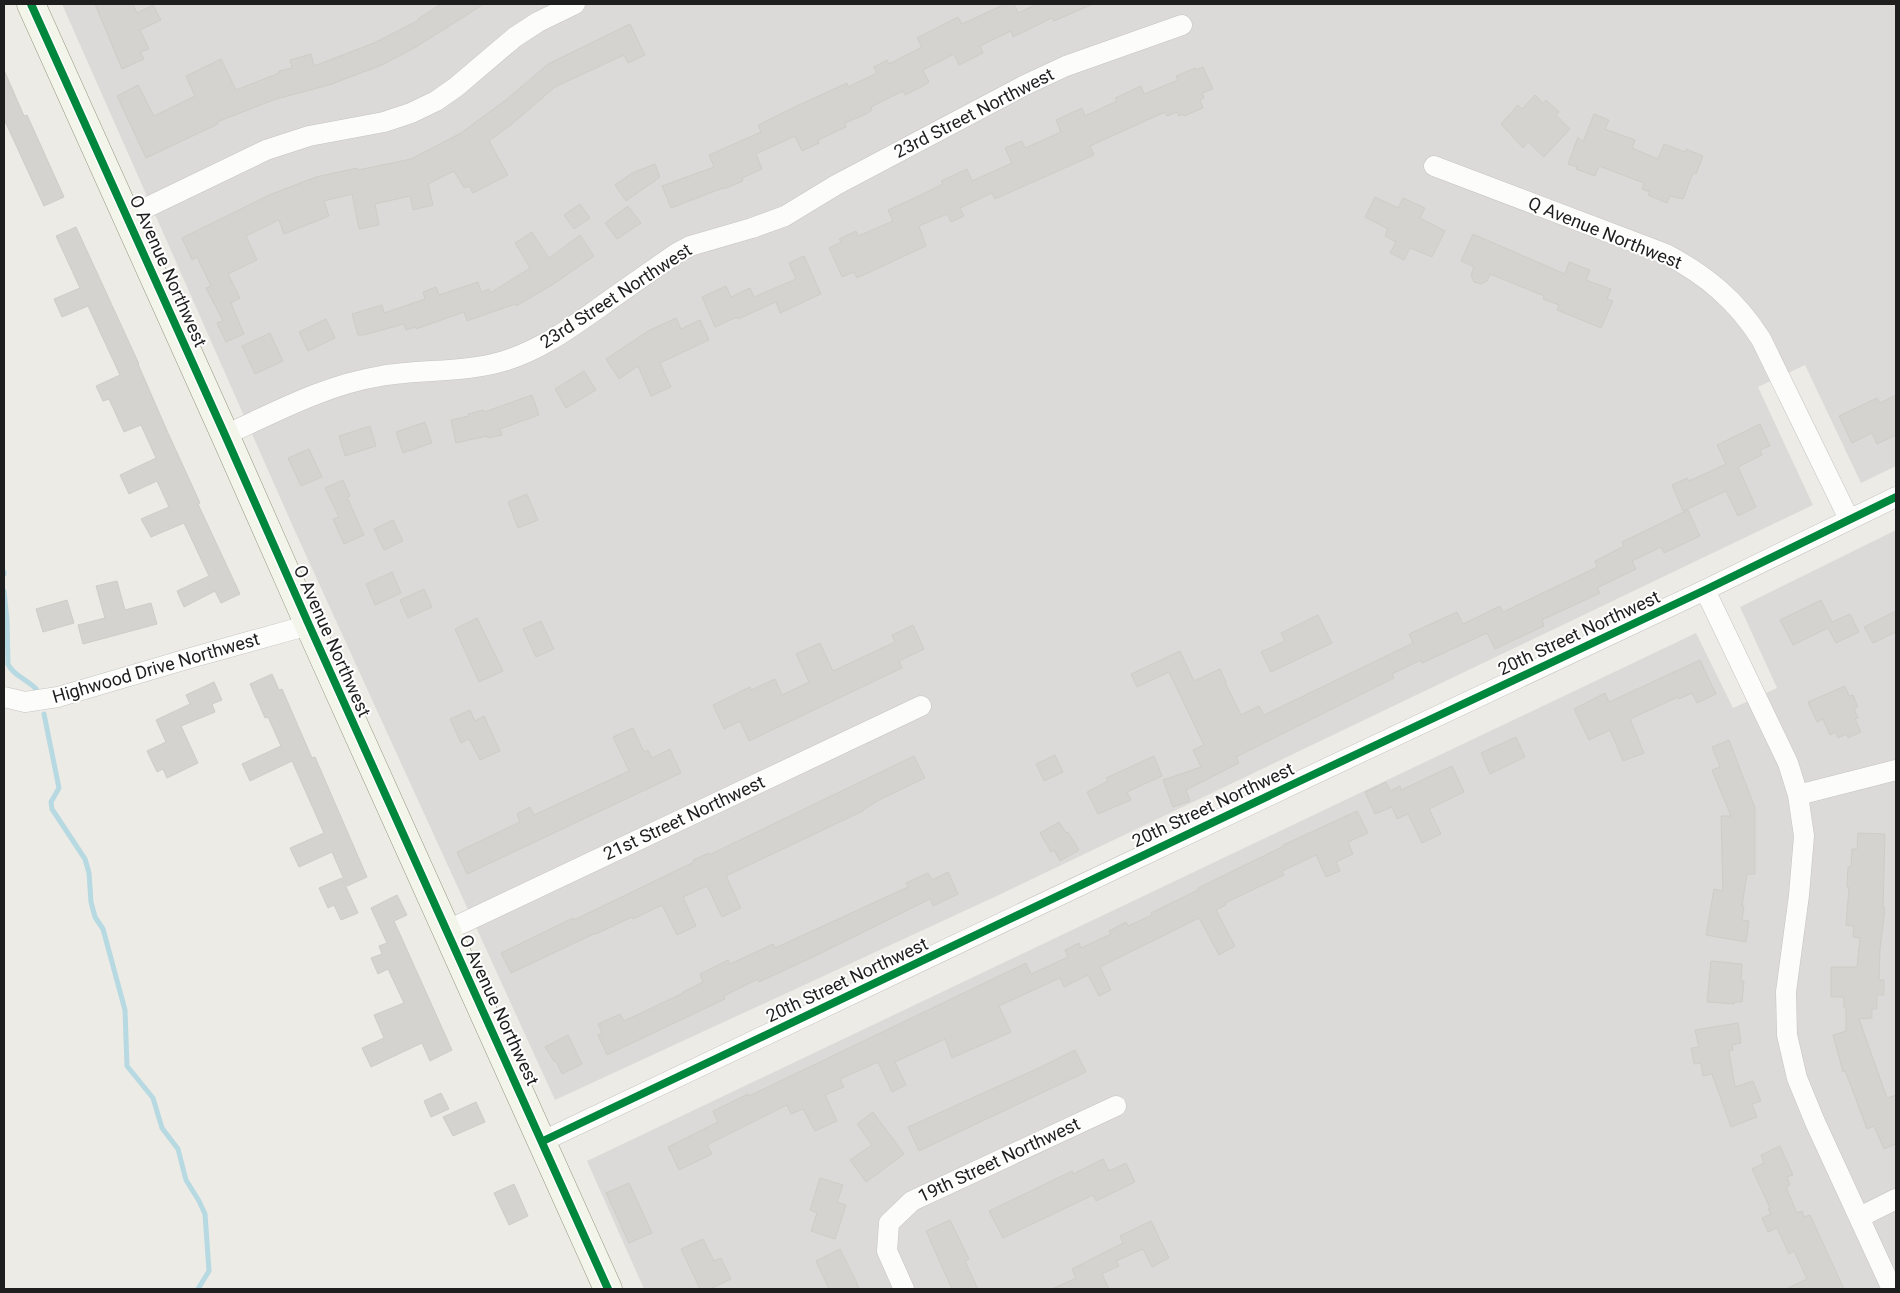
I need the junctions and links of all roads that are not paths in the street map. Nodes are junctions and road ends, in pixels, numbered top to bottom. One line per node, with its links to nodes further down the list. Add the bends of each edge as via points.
1 (31, 4): 5 (street, O Avenue Northwest)
2 (575, 4): 5 (street, via 514,37 456,87 411,113 384,122 309,136 266,150)
3 (1182, 25): 6 (street, 23rd Street Northwest, via 1066,66 1025,85 836,185 785,216 677,252 558,336 531,351 476,367 349,382)
4 (1434, 166): 8 (street, Q Avenue Northwest, via 1666,254 1713,283 1749,320 1762,339)
5 (127, 217): 6 (street, O Avenue Northwest)
6 (225, 435): 10 (street, O Avenue Northwest)
7 (1896, 496): 8 (street, 20th Street Northwest)
8 (1849, 519): 9 (street, 20th Street Northwest)
9 (1705, 590): 14 (street, via 1788,763); 17 (street, 20th Street Northwest)
10 (308, 625): 11 (street, Highwood Drive Northwest, via 58,697 25,702); 15 (street, O Avenue Northwest)
11 (4, 697)
12 (922, 706): 15 (street, 21st Street Northwest)
13 (1896, 770): 14 (street)
14 (1798, 795): 19 (street, via 1804,836 1786,992 1787,1035 1797,1078)
15 (446, 931): 17 (street, O Avenue Northwest)
16 (1116, 1106): 21 (street, 19th Street Northwest, via 912,1201 889,1223 887,1251)
17 (543, 1141): 20 (street, O Avenue Northwest)
18 (1896, 1199): 19 (street)
19 (1860, 1217): 22 (street)
20 (608, 1289)
21 (904, 1289)
22 (1892, 1289)

